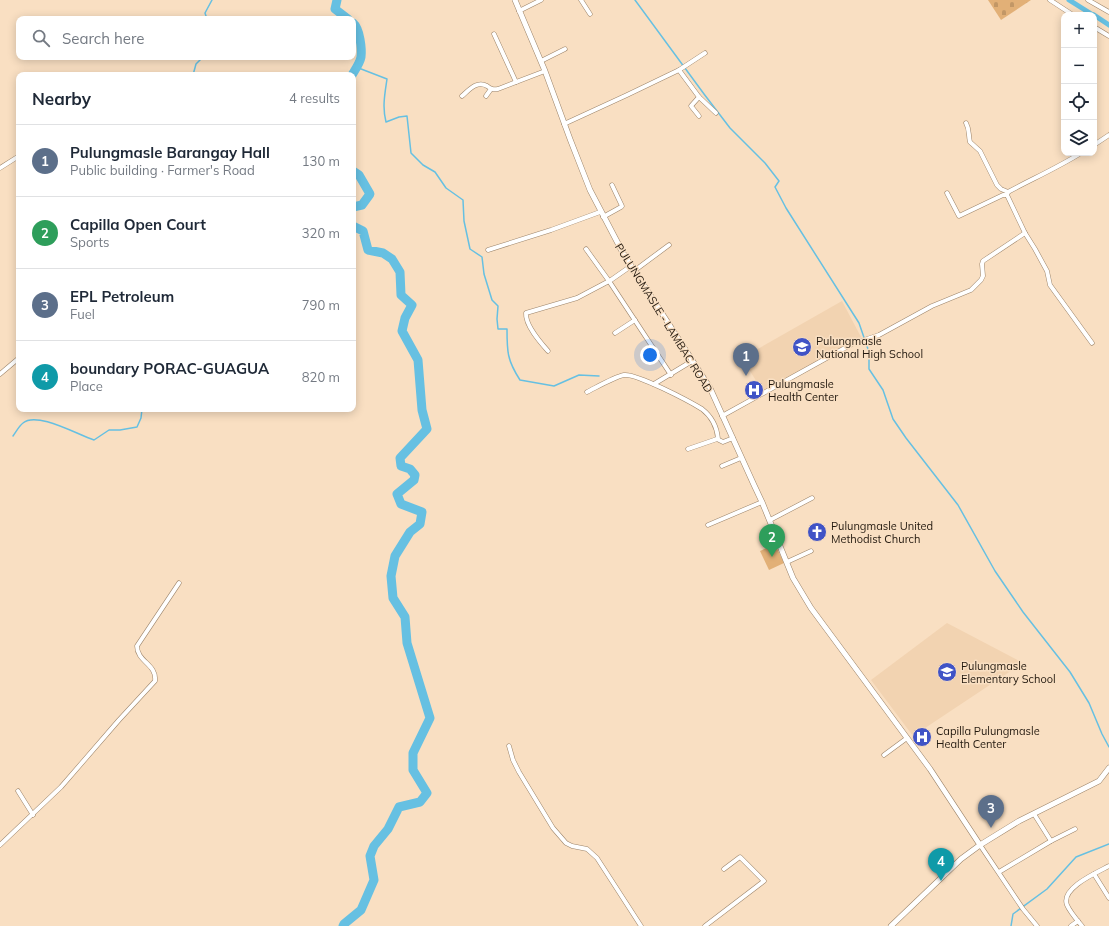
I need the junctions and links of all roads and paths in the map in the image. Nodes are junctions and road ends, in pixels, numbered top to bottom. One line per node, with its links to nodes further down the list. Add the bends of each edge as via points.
1 (515, 0): 6 (street, PULUNGMASLE - LAMBAC ROAD)
2 (541, 0): 6 (street)
3 (582, 0): 9 (street)
4 (1050, 0): 7 (street)
5 (1088, 0): 8 (street)
6 (519, 11): 15 (street, PULUNGMASLE - LAMBAC ROAD)
7 (1068, 12)
8 (1109, 12)
9 (590, 14)
10 (1097, 29): 12 (street)
11 (494, 34): 18 (street)
12 (1109, 36)
13 (565, 49): 15 (street)
14 (705, 53): 16 (street)
15 (541, 61): 17 (street, PULUNGMASLE - LAMBAC ROAD)
16 (680, 70): 22 (street); 26 (street)
17 (545, 71): 18 (street); 26 (street, PULUNGMASLE - LAMBAC ROAD)
18 (516, 82): 19 (street)
19 (491, 89): 20 (street, via 478,84); 21 (street)
20 (462, 96)
21 (486, 96)
22 (700, 97): 23 (street); 24 (street, via 691,106)
23 (716, 113)
24 (699, 116)
25 (966, 123): 34 (street, via 970,129 970,142 980,151 997,185)
26 (564, 124): 35 (street, PULUNGMASLE - LAMBAC ROAD)
27 (1109, 135): 28 (street)
28 (1097, 143)
29 (1076, 156): 34 (street)
30 (16, 158): 31 (street)
31 (0, 168)
32 (612, 184): 36 (street, via 622,206)
33 (947, 193): 34 (street, via 959,216)
34 (1008, 194): 37 (street)
35 (600, 212): 36 (street, PULUNGMASLE - LAMBAC ROAD); 40 (street)
36 (603, 217): 41 (street, PULUNGMASLE - LAMBAC ROAD)
37 (1025, 233): 46 (street, via 1047,271 1050,285); 54 (street, via 983,261 983,276 971,290 932,306 879,335 852,344)
38 (669, 245): 42 (street)
39 (586, 249): 43 (street)
40 (488, 250)
41 (631, 266): 42 (street, PULUNGMASLE - LAMBAC ROAD); 43 (street)
42 (634, 271): 49 (street, PULUNGMASLE - LAMBAC ROAD)
43 (609, 281): 44 (street); 47 (street, via 577,298 526,313 532,331)
44 (635, 320): 45 (street); 51 (street)
45 (615, 333)
46 (1092, 344)
47 (548, 351)
48 (16, 361): 50 (street)
49 (692, 362): 51 (street); 54 (street, PULUNGMASLE - LAMBAC ROAD, via 710,388)
50 (0, 374)
51 (670, 375): 52 (street)
52 (654, 384): 53 (street, via 631,375 624,375); 56 (street, via 706,412 718,431)
53 (587, 392)
54 (722, 416): 55 (street, PULUNGMASLE - LAMBAC ROAD)
55 (733, 438): 56 (street, via 723,442); 58 (street, PULUNGMASLE - LAMBAC ROAD)
56 (718, 439): 57 (street)
57 (688, 449)
58 (742, 458): 59 (street); 61 (street, PULUNGMASLE - LAMBAC ROAD)
59 (722, 466)
60 (812, 498): 62 (street)
61 (762, 502): 62 (street, PULUNGMASLE - LAMBAC ROAD); 63 (street)
62 (770, 520): 65 (street, PULUNGMASLE - LAMBAC ROAD)
63 (708, 525)
64 (811, 551): 65 (street)
65 (787, 562): 67 (street, PULUNGMASLE - LAMBAC ROAD, via 793,578 811,608)
66 (179, 583): 73 (street, via 137,646 140,656 155,672 155,680 61,787)
67 (907, 738): 69 (street); 77 (street, PULUNGMASLE - LAMBAC ROAD)
68 (509, 746): 84 (street, via 519,772 552,828 566,843 587,849 597,858)
69 (884, 755)
70 (1109, 768): 72 (street, via 1099,781)
71 (18, 791): 73 (street)
72 (1034, 814): 75 (street); 77 (street)
73 (33, 815): 76 (street)
74 (1075, 828): 75 (street)
75 (1051, 841): 80 (street)
76 (0, 845)
77 (980, 845): 80 (street); 86 (street, via 961,859)
78 (1109, 866): 81 (street)
79 (724, 869): 85 (street, via 740,857 764,881)
80 (999, 872): 87 (street)
81 (1094, 874): 82 (street); 83 (street, via 1073,888 1066,900)
82 (1109, 898)
83 (1078, 921): 88 (street); 89 (street)
84 (641, 926)
85 (705, 926)
86 (891, 926)
87 (1037, 926)
88 (1070, 926)
89 (1082, 926)

